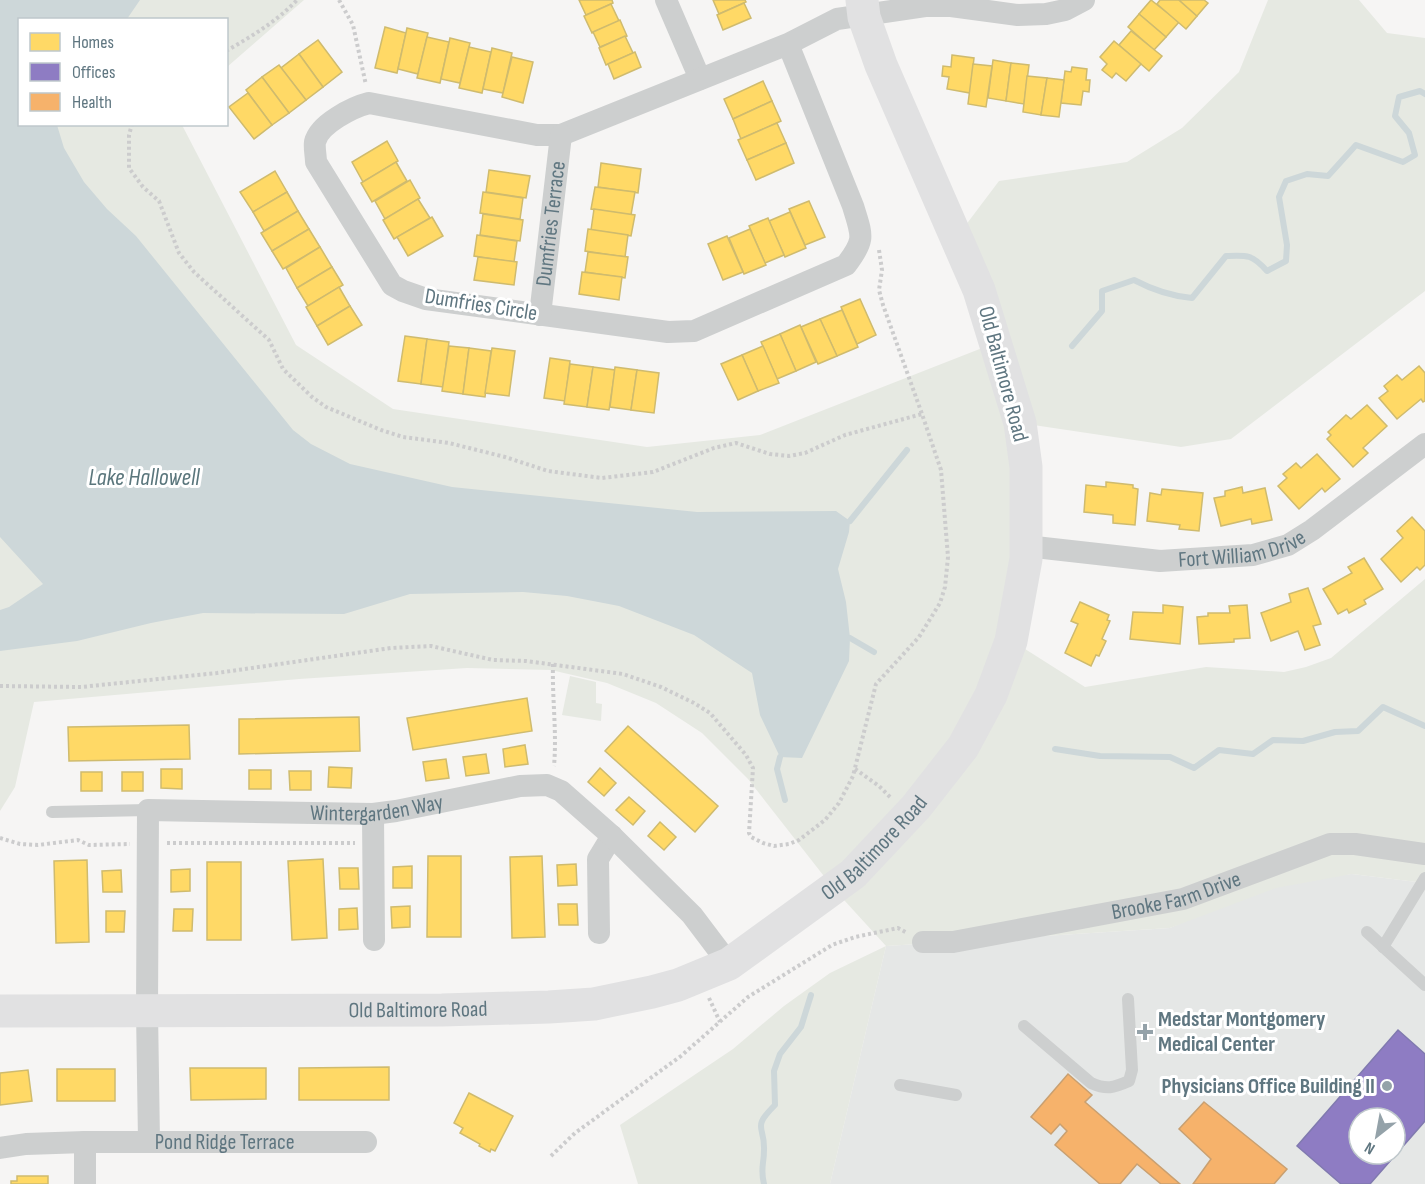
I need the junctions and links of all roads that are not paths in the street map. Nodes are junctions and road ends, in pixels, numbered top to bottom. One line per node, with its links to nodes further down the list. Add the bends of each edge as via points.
1 (666, 0): 5 (street)
2 (1084, 0): 3 (street, via 1046,14 1018,15 951,6)
3 (863, 8): 4 (street); 9 (street, Old Baltimore Road, via 881,65 979,290 1020,423 1026,466)
4 (788, 44): 5 (street); 7 (street, Dumfries Circle, via 861,232 859,249 846,265 694,331 668,332)
5 (699, 79): 6 (street)
6 (561, 135): 7 (street, Dumfries Terrace); 7 (street, Dumfries Circle, via 537,135 369,103 352,108 320,131 315,143 316,162 392,285 426,299)
7 (540, 315)
8 (1425, 444): 9 (street, Fort William Drive, via 1312,530 1288,545 1253,555 1160,561)
9 (1026, 546): 21 (street, Old Baltimore Road, via 1011,641 992,695 963,747 909,815 853,874)
10 (148, 810): 11 (lane); 12 (street, Wintergarden Way); 25 (street)
11 (52, 812)
12 (373, 814): 13 (street, Wintergarden Way, via 520,786 547,785 561,791); 18 (street)
13 (612, 836): 17 (street, via 598,859); 21 (street, via 692,915)
14 (1425, 854): 19 (street, Brooke Farm Drive, via 1330,844 1183,898 953,942)
15 (1425, 878): 20 (lane)
16 (1367, 932): 20 (lane)
17 (599, 933)
18 (374, 940)
19 (923, 942)
20 (1383, 947): 22 (lane)
21 (729, 964): 25 (street, Old Baltimore Road, via 678,985 594,1004 442,1010)
22 (1425, 986)
23 (1128, 999): 26 (lane, via 1132,1070 1129,1081 1117,1086 1104,1089 1090,1083)
24 (0, 1011): 25 (street, Old Baltimore Road)
25 (147, 1011): 29 (street)
26 (1024, 1026)
27 (900, 1085): 28 (lane)
28 (956, 1095)
29 (149, 1141): 30 (street, Pond Ridge Terrace); 31 (street, Pond Ridge Terrace)
30 (85, 1142): 32 (street, Pond Ridge Terrace); 33 (street)
31 (366, 1142)
32 (0, 1148)
33 (85, 1184)

